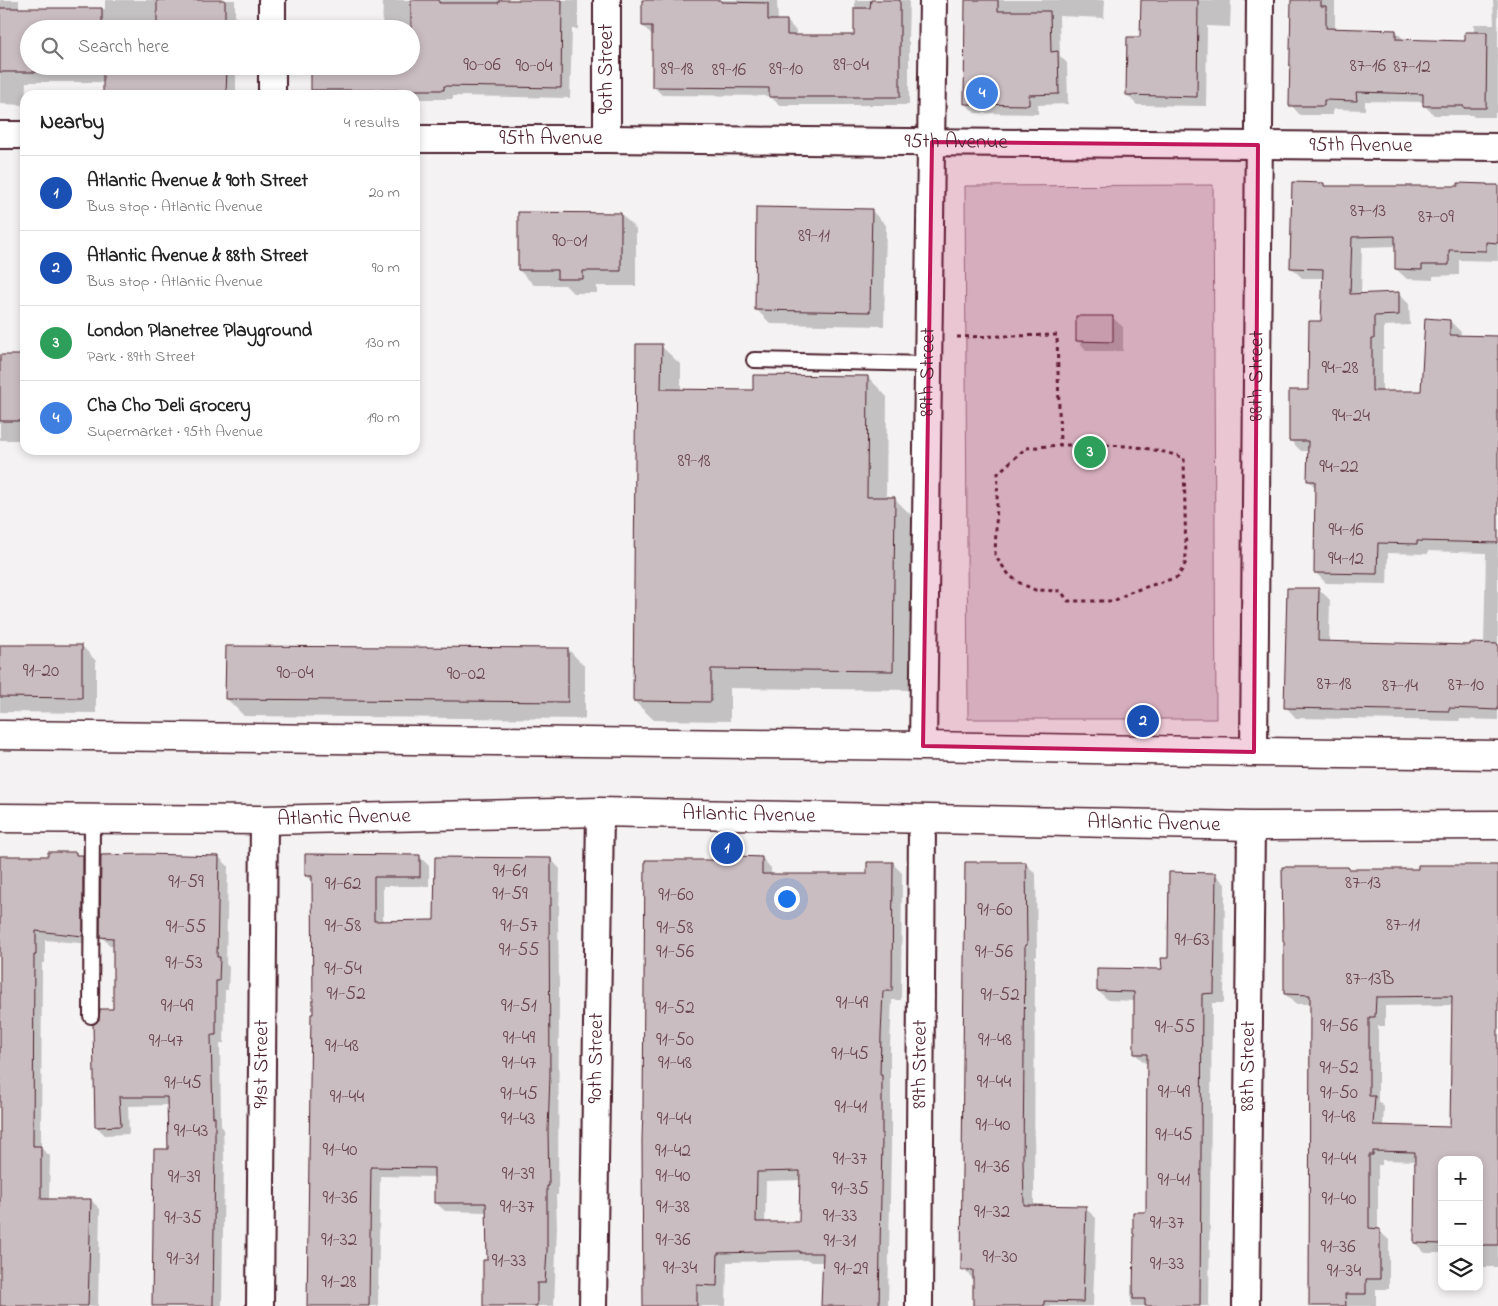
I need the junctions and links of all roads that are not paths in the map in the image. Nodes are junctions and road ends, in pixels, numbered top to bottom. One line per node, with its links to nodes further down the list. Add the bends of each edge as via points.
1 (272, 0): 5 (street)
2 (607, 0): 11 (street, 90th Street)
3 (933, 0): 12 (street, 89th Street)
4 (1260, 0): 13 (street, 88th Street)
5 (272, 20)
6 (272, 75): 7 (street)
7 (272, 90)
8 (0, 135): 9 (street)
9 (20, 135)
10 (420, 139): 11 (street, 95th Avenue)
11 (607, 139): 12 (street, 95th Avenue)
12 (932, 142): 13 (street, 95th Avenue); 16 (street, 89th Street)
13 (1258, 145): 14 (street, 95th Avenue); 19 (street, 88th Street)
14 (1498, 147)
15 (754, 360): 16 (lane)
16 (928, 364): 18 (street, 89th Street)
17 (0, 735): 18 (main road)
18 (923, 746): 19 (main road)
19 (1254, 752): 20 (main road)
20 (1498, 755)
21 (600, 812): 24 (main road, Atlantic Avenue); 25 (main road, Atlantic Avenue); 30 (street, 90th Street)
22 (0, 818): 23 (main road, Atlantic Avenue)
23 (92, 819): 24 (main road, Atlantic Avenue); 28 (lane)
24 (264, 820): 29 (street, 91st Street)
25 (922, 820): 27 (main road, Atlantic Avenue); 31 (street, 89th Street)
26 (1498, 825): 27 (main road, Atlantic Avenue)
27 (1251, 826): 32 (street, 88th Street)
28 (91, 1016)
29 (260, 1306)
30 (593, 1306)
31 (919, 1306)
32 (1246, 1306)

